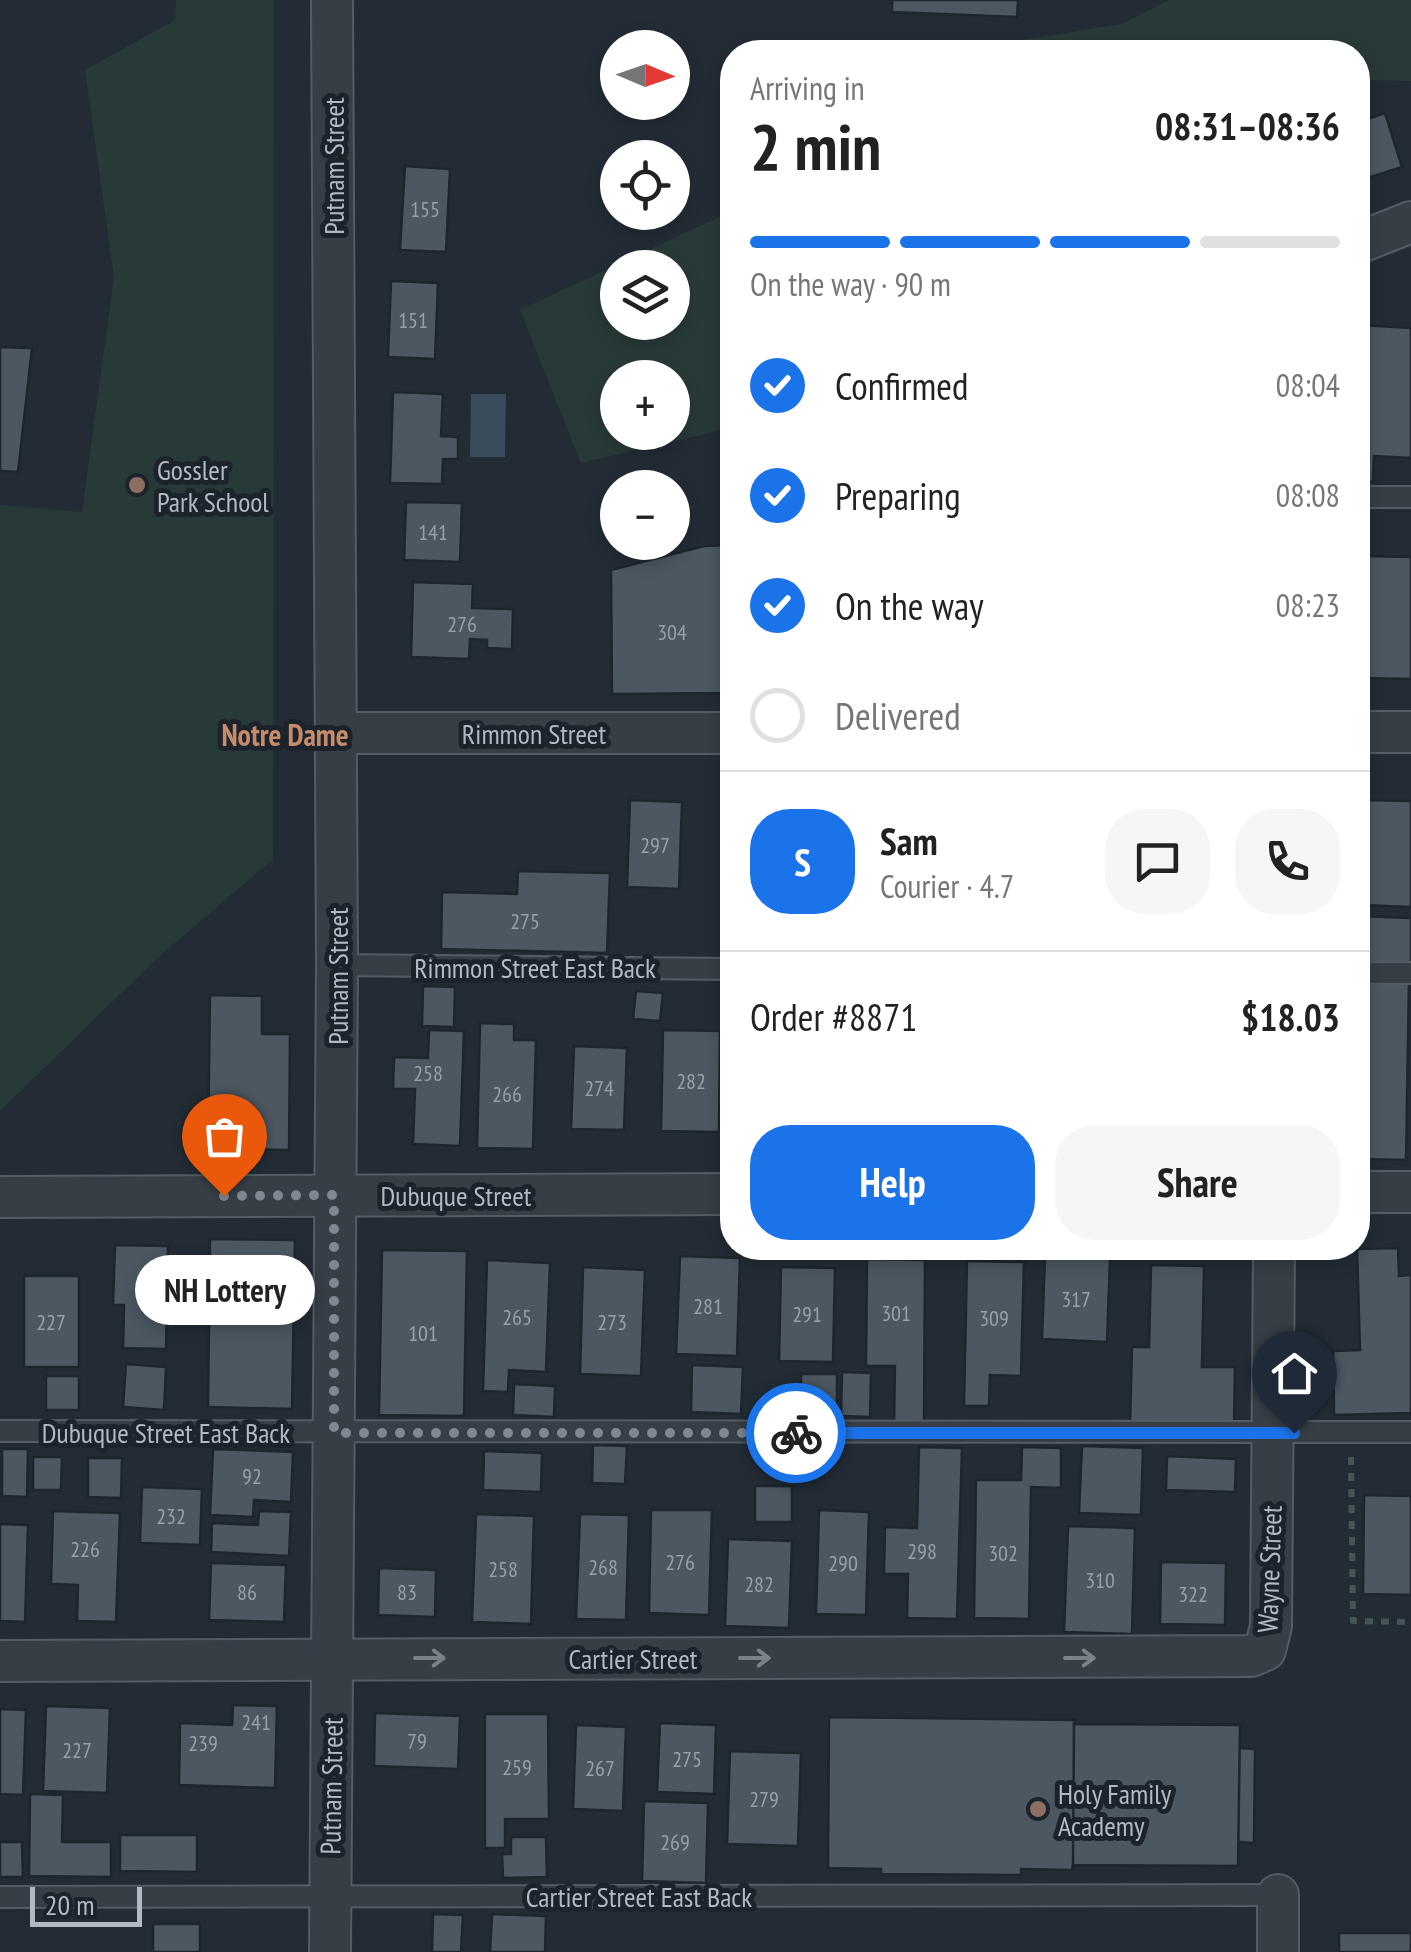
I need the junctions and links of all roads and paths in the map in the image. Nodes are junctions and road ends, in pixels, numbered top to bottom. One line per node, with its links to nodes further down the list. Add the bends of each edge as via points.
1 (332, 0): 9 (street, Putnam Street)
2 (1411, 222): 3 (street)
3 (1370, 238)
4 (1370, 497): 5 (lane)
5 (1411, 498)
6 (1370, 732): 7 (street)
7 (1411, 732)
8 (720, 733): 9 (street, Rimmon Street)
9 (336, 734): 10 (street, Putnam Street)
10 (338, 966): 11 (lane, Rimmon Street East Back); 17 (street, Putnam Street)
11 (720, 969)
12 (1370, 973): 13 (lane)
13 (1411, 973)
14 (1370, 1192): 15 (street)
15 (1411, 1192)
16 (720, 1194): 17 (street, Dubuque Street)
17 (334, 1195): 18 (street, Dubuque Street); 22 (street, Putnam Street)
18 (0, 1197)
19 (1274, 1260): 23 (street, Wayne Street)
20 (0, 1431): 22 (lane, Dubuque Street East Back)
21 (1411, 1432): 23 (lane, Dubuque Street East Back)
22 (334, 1433): 23 (lane, Dubuque Street East Back); 27 (street, Putnam Street)
23 (1272, 1433): 26 (street, Wayne Street, via 1271,1626)
24 (1351, 1446): 25 (path, via 1353,1621)
25 (1411, 1622)
26 (1265, 1650): 27 (street, Cartier Street, one-way to 26, via 1234,1658)
27 (332, 1658): 28 (street, Cartier Street); 31 (street, Putnam Street)
28 (0, 1661)
29 (1278, 1894): 31 (lane, Cartier Street East Back); 33 (street)
30 (0, 1896): 31 (lane, Cartier Street East Back)
31 (330, 1896): 32 (street, Putnam Street)
32 (330, 1952)
33 (1278, 1952)

